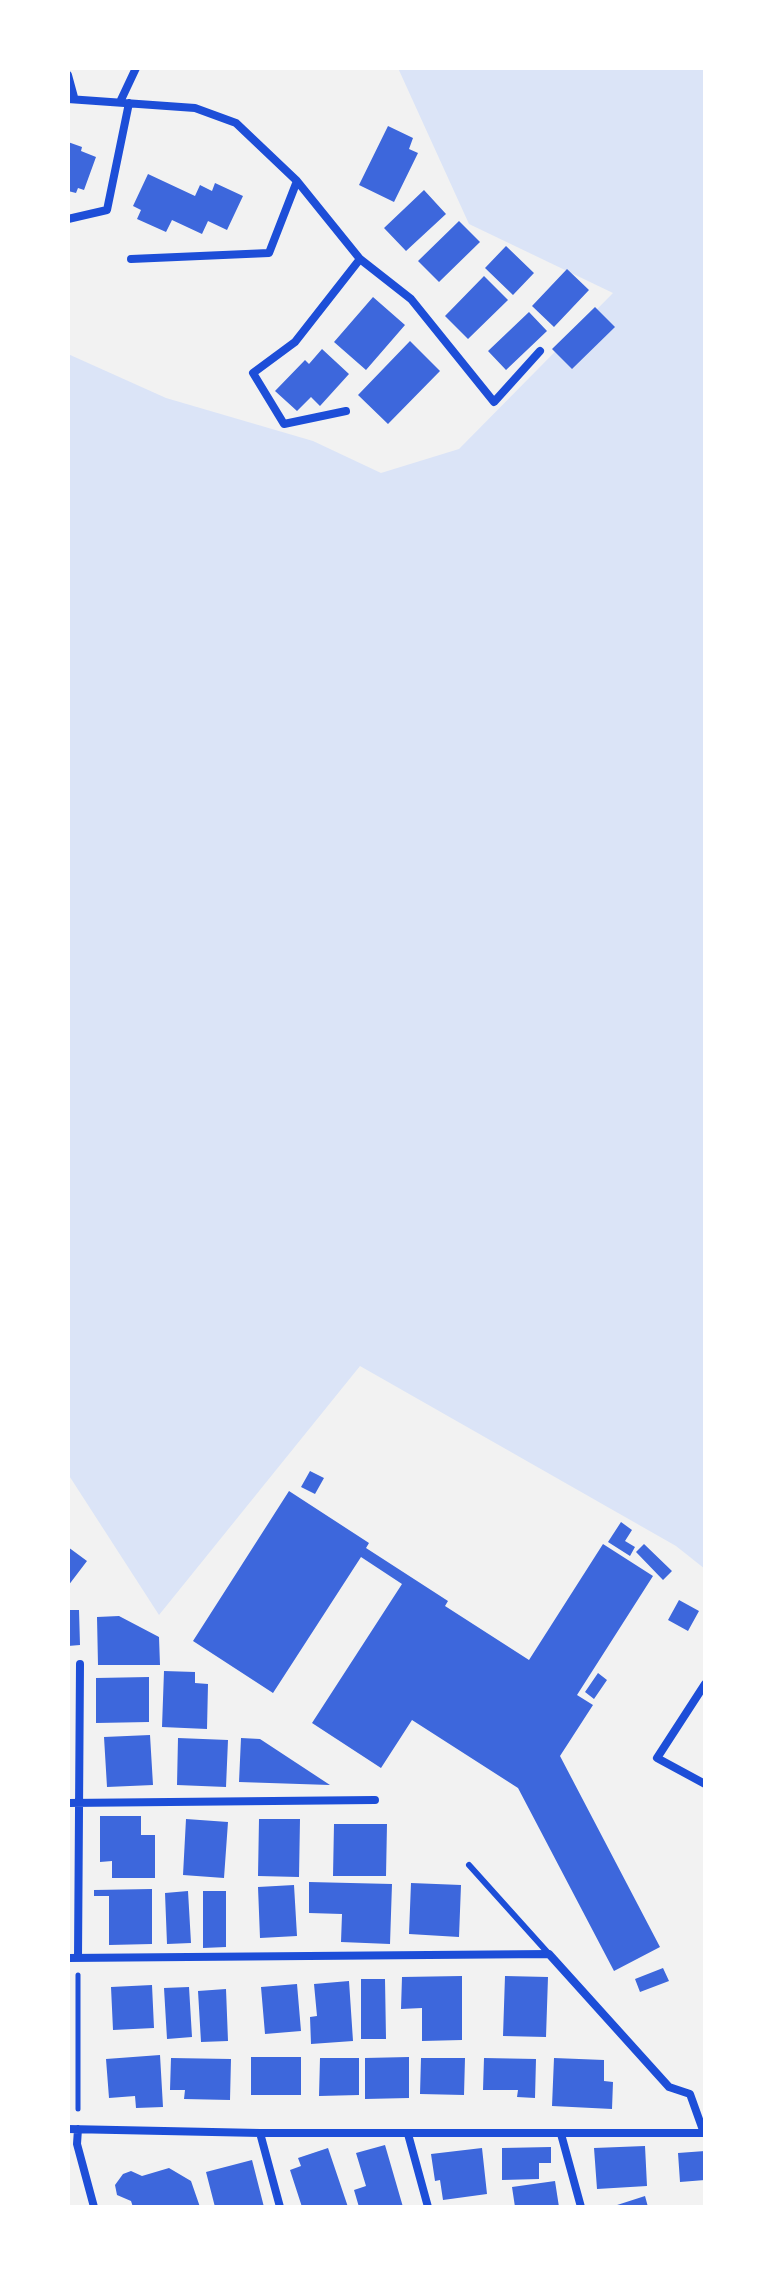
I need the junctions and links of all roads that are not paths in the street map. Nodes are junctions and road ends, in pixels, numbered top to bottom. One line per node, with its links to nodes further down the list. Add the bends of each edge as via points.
1 (136, 68): 4 (street)
2 (68, 75): 3 (street)
3 (71, 98): 4 (street)
4 (124, 103): 5 (street, via 195,108 236,123); 6 (street, via 107,210)
5 (297, 181): 7 (street, via 269,253); 8 (street)
6 (68, 219)
7 (131, 259)
8 (360, 259): 9 (street, via 411,299 494,402); 10 (street, via 295,342 253,373 284,424)
9 (540, 351)
10 (346, 411)
11 (80, 1664): 16 (street)
12 (705, 1684): 13 (street, via 657,1758)
13 (705, 1784)
14 (375, 1800): 16 (street)
15 (68, 1803): 16 (street)
16 (80, 1803): 20 (street)
17 (469, 1865): 18 (lane)
18 (549, 1954): 20 (street); 24 (street, via 669,2087 690,2094 704,2133)
19 (68, 1958): 20 (street)
20 (78, 1958)
21 (73, 2129): 22 (street); 25 (street)
22 (260, 2133): 23 (street); 26 (street)
23 (408, 2134): 24 (street); 27 (street)
24 (561, 2134): 28 (street)
25 (94, 2207)
26 (280, 2207)
27 (428, 2207)
28 (581, 2207)

